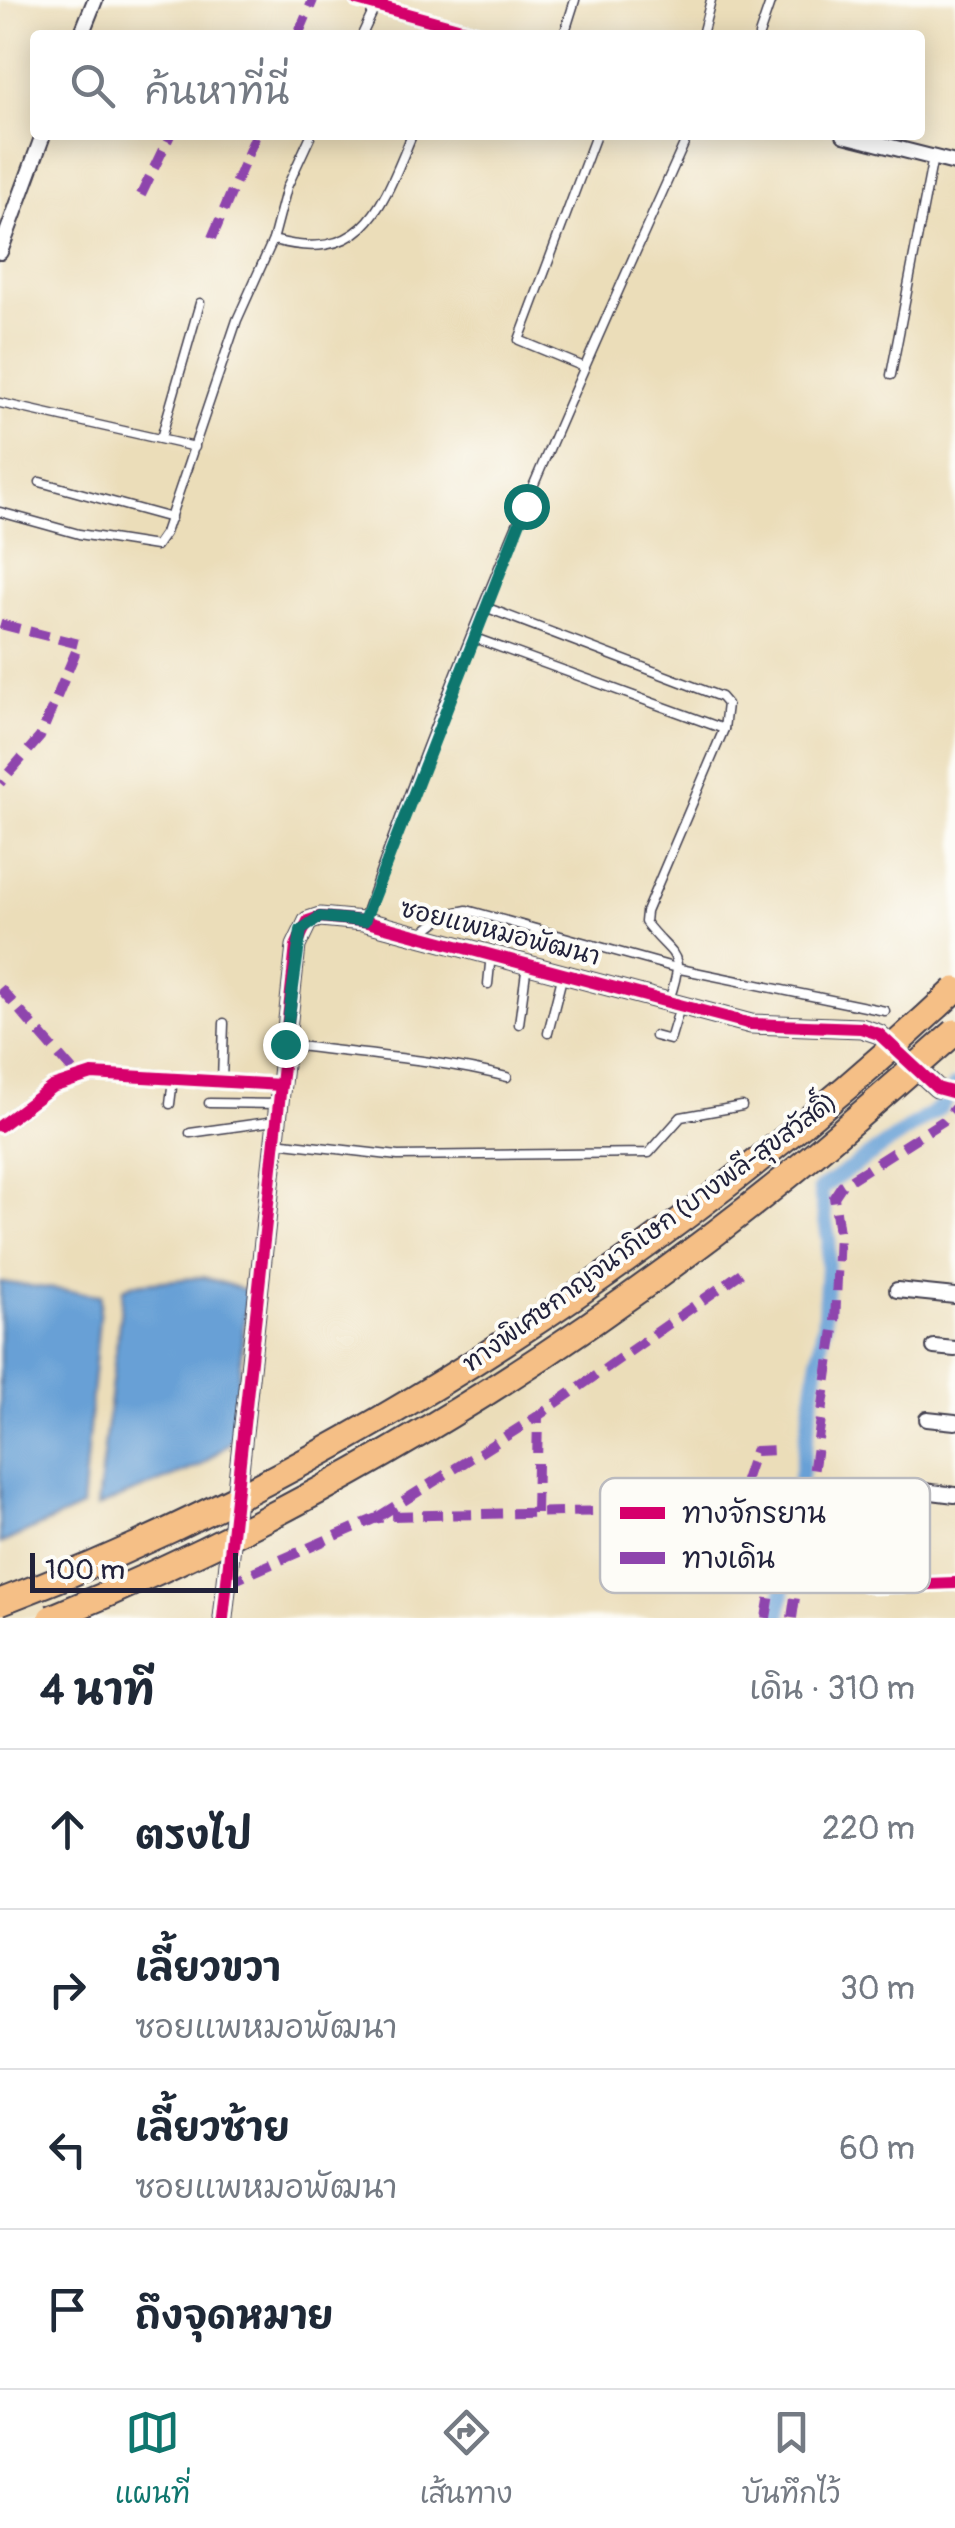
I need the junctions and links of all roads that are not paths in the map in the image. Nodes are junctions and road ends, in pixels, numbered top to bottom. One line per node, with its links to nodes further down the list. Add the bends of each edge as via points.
1 (95, 0): 7 (street)
2 (357, 0): 6 (street)
3 (575, 0): 10 (lane)
4 (711, 0): 11 (lane)
5 (770, 0): 12 (lane)
6 (376, 5): 8 (lane); 9 (street)
7 (84, 30)
8 (366, 30)
9 (450, 30)
10 (566, 30)
11 (703, 30)
12 (761, 30)
13 (42, 140): 22 (street)
14 (309, 140): 21 (lane)
15 (410, 140): 21 (lane, via 394,178 352,237 322,249)
16 (594, 140): 24 (lane, via 518,340)
17 (686, 140): 24 (lane)
18 (864, 140): 19 (street)
19 (933, 157): 20 (street); 25 (lane)
20 (955, 163)
21 (272, 240): 28 (lane)
22 (0, 252)
23 (200, 303): 27 (lane)
24 (584, 367): 32 (lane)
25 (891, 376)
26 (0, 403): 27 (lane)
27 (161, 438): 28 (lane)
28 (195, 447): 31 (lane)
29 (40, 482): 31 (lane)
30 (0, 512): 31 (lane, via 142,546 156,546)
31 (170, 518)
32 (485, 607): 33 (lane); 34 (lane, via 721,697 729,712)
33 (472, 638): 34 (lane); 35 (lane)
34 (724, 729): 39 (lane, via 646,912 646,922 677,954)
35 (364, 921): 36 (street, ซอยแพหมอพัฒนา); 50 (street, ซอยแพหมอพัฒนา, via 320,917 301,930)
36 (419, 935): 37 (street, ซอยแพหมอพัฒนา); 39 (lane, via 454,910 467,910)
37 (491, 953): 38 (street, ซอยแพหมอพัฒนา); 41 (lane)
38 (527, 962): 40 (street, ซอยแพหมอพัฒนา); 46 (lane)
39 (680, 969): 43 (lane); 44 (lane)
40 (563, 972): 43 (street, ซอยแพหมอพัฒนา); 48 (lane)
41 (488, 984)
42 (955, 990): 72 (highway, ทางพิเศษกาญจนาภิเษก (บางพลี-สุขสวัสดิ์), bridge, via 771,1150 430,1392 94,1566)
43 (675, 1002): 49 (lane, via 672,1037); 54 (street, ซอยแพหมอพัฒนา, via 771,1028 840,1026 879,1034)
44 (886, 1011)
45 (224, 1023): 53 (lane)
46 (519, 1024)
47 (955, 1032): 73 (highway, ทางพิเศษกาญจนาภิเษก (บางพลี-สุขสวัสดิ์), bridge, via 677,1262 433,1426 325,1488)
48 (548, 1033)
49 (656, 1036)
50 (285, 1044): 51 (lane, via 420,1058); 56 (street, ซอยแพหมอพัฒนา)
51 (507, 1077)
52 (173, 1078): 53 (street); 57 (lane); 59 (street, via 92,1074 66,1080)
53 (222, 1081): 56 (street)
54 (946, 1090)
55 (209, 1103): 56 (lane)
56 (279, 1103): 60 (lane); 61 (street, ซอยแพหมอพัฒนา)
57 (170, 1104)
58 (742, 1106): 61 (lane, via 681,1118 649,1153 398,1156)
59 (0, 1126)
60 (190, 1132)
61 (275, 1143): 74 (street, ซอยแพหมอพัฒนา)
62 (897, 1290): 63 (street)
63 (955, 1296)
64 (934, 1347): 65 (street)
65 (955, 1349)
66 (927, 1419): 67 (street)
67 (955, 1422)
68 (930, 1492): 69 (street)
69 (955, 1495)
70 (955, 1583): 71 (street)
71 (930, 1584)
72 (0, 1602)
73 (50, 1618)
74 (223, 1618)

